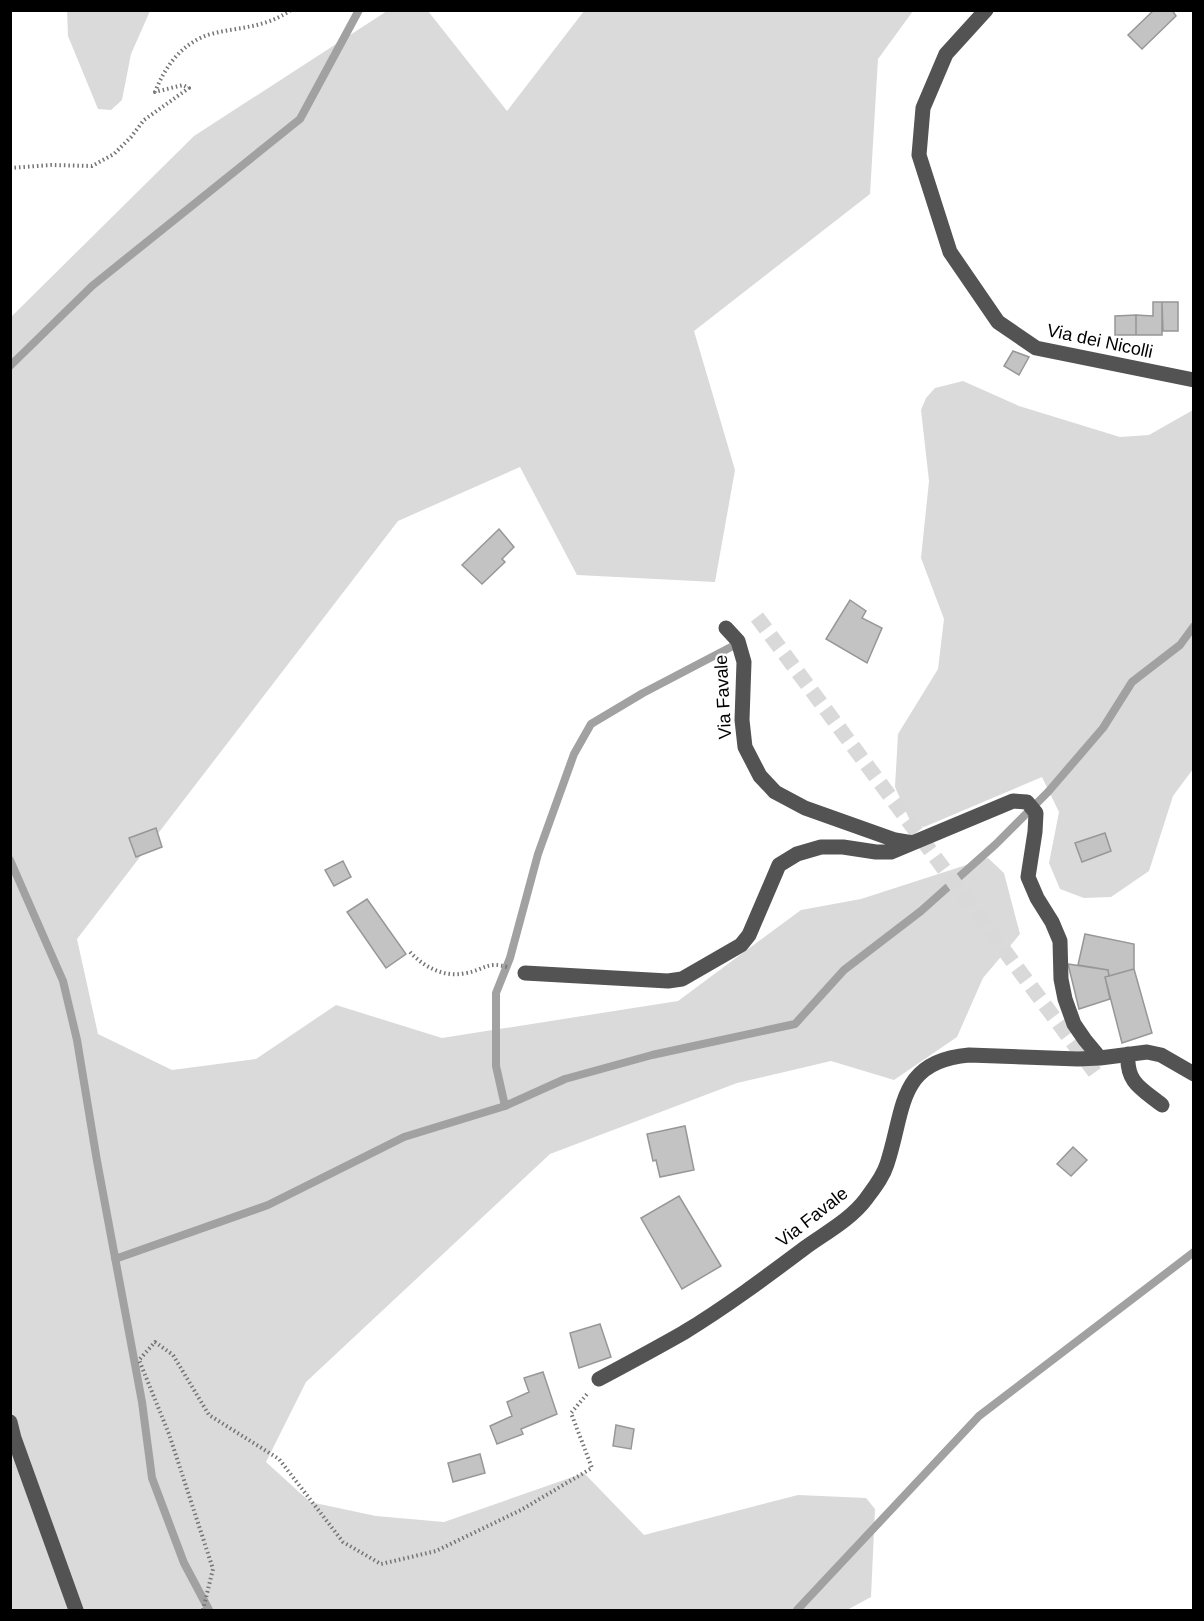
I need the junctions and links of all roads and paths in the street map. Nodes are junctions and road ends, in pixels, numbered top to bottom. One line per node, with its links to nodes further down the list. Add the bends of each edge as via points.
1 (291, 10): 3 (path, via 279,19 209,34 190,44 173,59 155,92 183,85 189,88 144,120 114,154 92,166)
2 (986, 10): 4 (street, Via dei Nicolli, via 946,54 923,108 919,155 950,252 998,322 1036,348)
3 (10, 168)
4 (1194, 380)
5 (726, 628): 6 (street, Via Favale, via 738,641 744,662 745,747 760,776 775,792 805,808)
6 (913, 843): 8 (street, via 891,852 843,847 797,854 779,865 750,935 741,945 682,979); 10 (street, via 1013,801 1027,801 1036,813 1028,877 1060,942 1061,979 1074,1024)
7 (410, 952): 8 (path, via 422,964 450,974 465,974 495,963)
8 (525, 973)
9 (1128, 1054): 10 (street, Via Favale); 11 (street, Via Favale, via 1161,1054); 12 (street, via 1127,1066 1133,1080)
10 (1100, 1058): 13 (street, Via Favale, via 969,1055 929,1067 909,1087 887,1165 858,1209 683,1333)
11 (1194, 1074)
12 (1162, 1105)
13 (598, 1379): 16 (path, via 571,1413 592,1468 520,1510 436,1551 381,1564 343,1542 279,1459 209,1414 173,1355 155,1342 139,1360 169,1434 213,1569)
14 (10, 1422): 15 (street)
15 (76, 1611)
16 (203, 1611)

